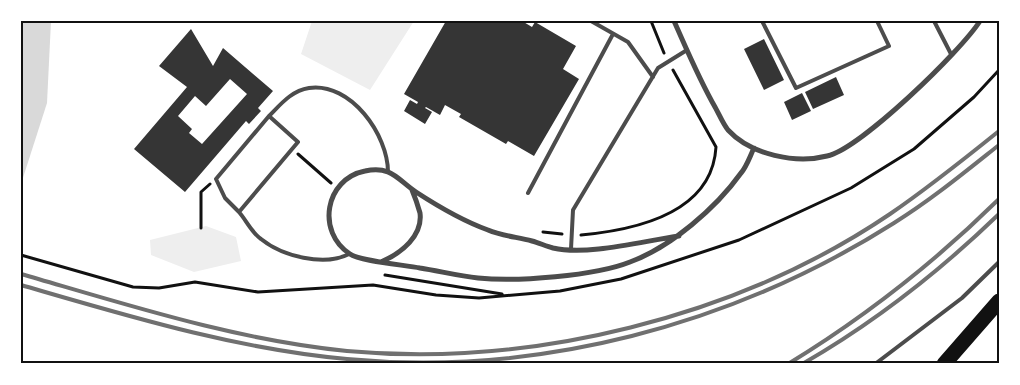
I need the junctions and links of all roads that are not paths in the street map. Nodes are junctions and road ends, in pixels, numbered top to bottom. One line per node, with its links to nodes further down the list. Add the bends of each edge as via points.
1 (591, 21): 7 (lane)
2 (674, 21): 8 (street)
3 (762, 21): 4 (lane, via 796,88 889,46)
4 (877, 21)
5 (934, 21): 9 (lane)
6 (980, 21): 9 (street)
7 (613, 34): 10 (lane, via 628,42); 15 (lane)
8 (687, 50): 10 (lane, via 668,61); 12 (street, via 701,83 728,130)
9 (951, 54): 12 (street, via 872,129 829,156 780,157)
10 (653, 77): 18 (lane, via 573,210)
11 (269, 116): 13 (lane, via 289,96 310,88 345,97 358,107 380,138 387,152); 16 (lane, via 216,179 225,198); 16 (lane, via 298,142)
12 (754, 148): 17 (street, via 742,172)
13 (388, 172): 14 (street, via 403,180); 19 (street, via 376,170 356,174 335,192 328,221 338,244)
14 (412, 190): 18 (street, via 453,215 488,230 555,248); 20 (street, via 420,214 417,232 399,254)
15 (528, 193)
16 (239, 212): 19 (lane, via 259,238 274,247 314,259 330,260)
17 (679, 236): 18 (street, via 596,249); 20 (street, via 630,262 545,278 478,278)
18 (571, 249)
19 (349, 254): 20 (street)
20 (383, 261)
21 (999, 262): 23 (lane, via 962,298)
22 (999, 301): 24 (highway)
23 (875, 364)
24 (944, 364)

